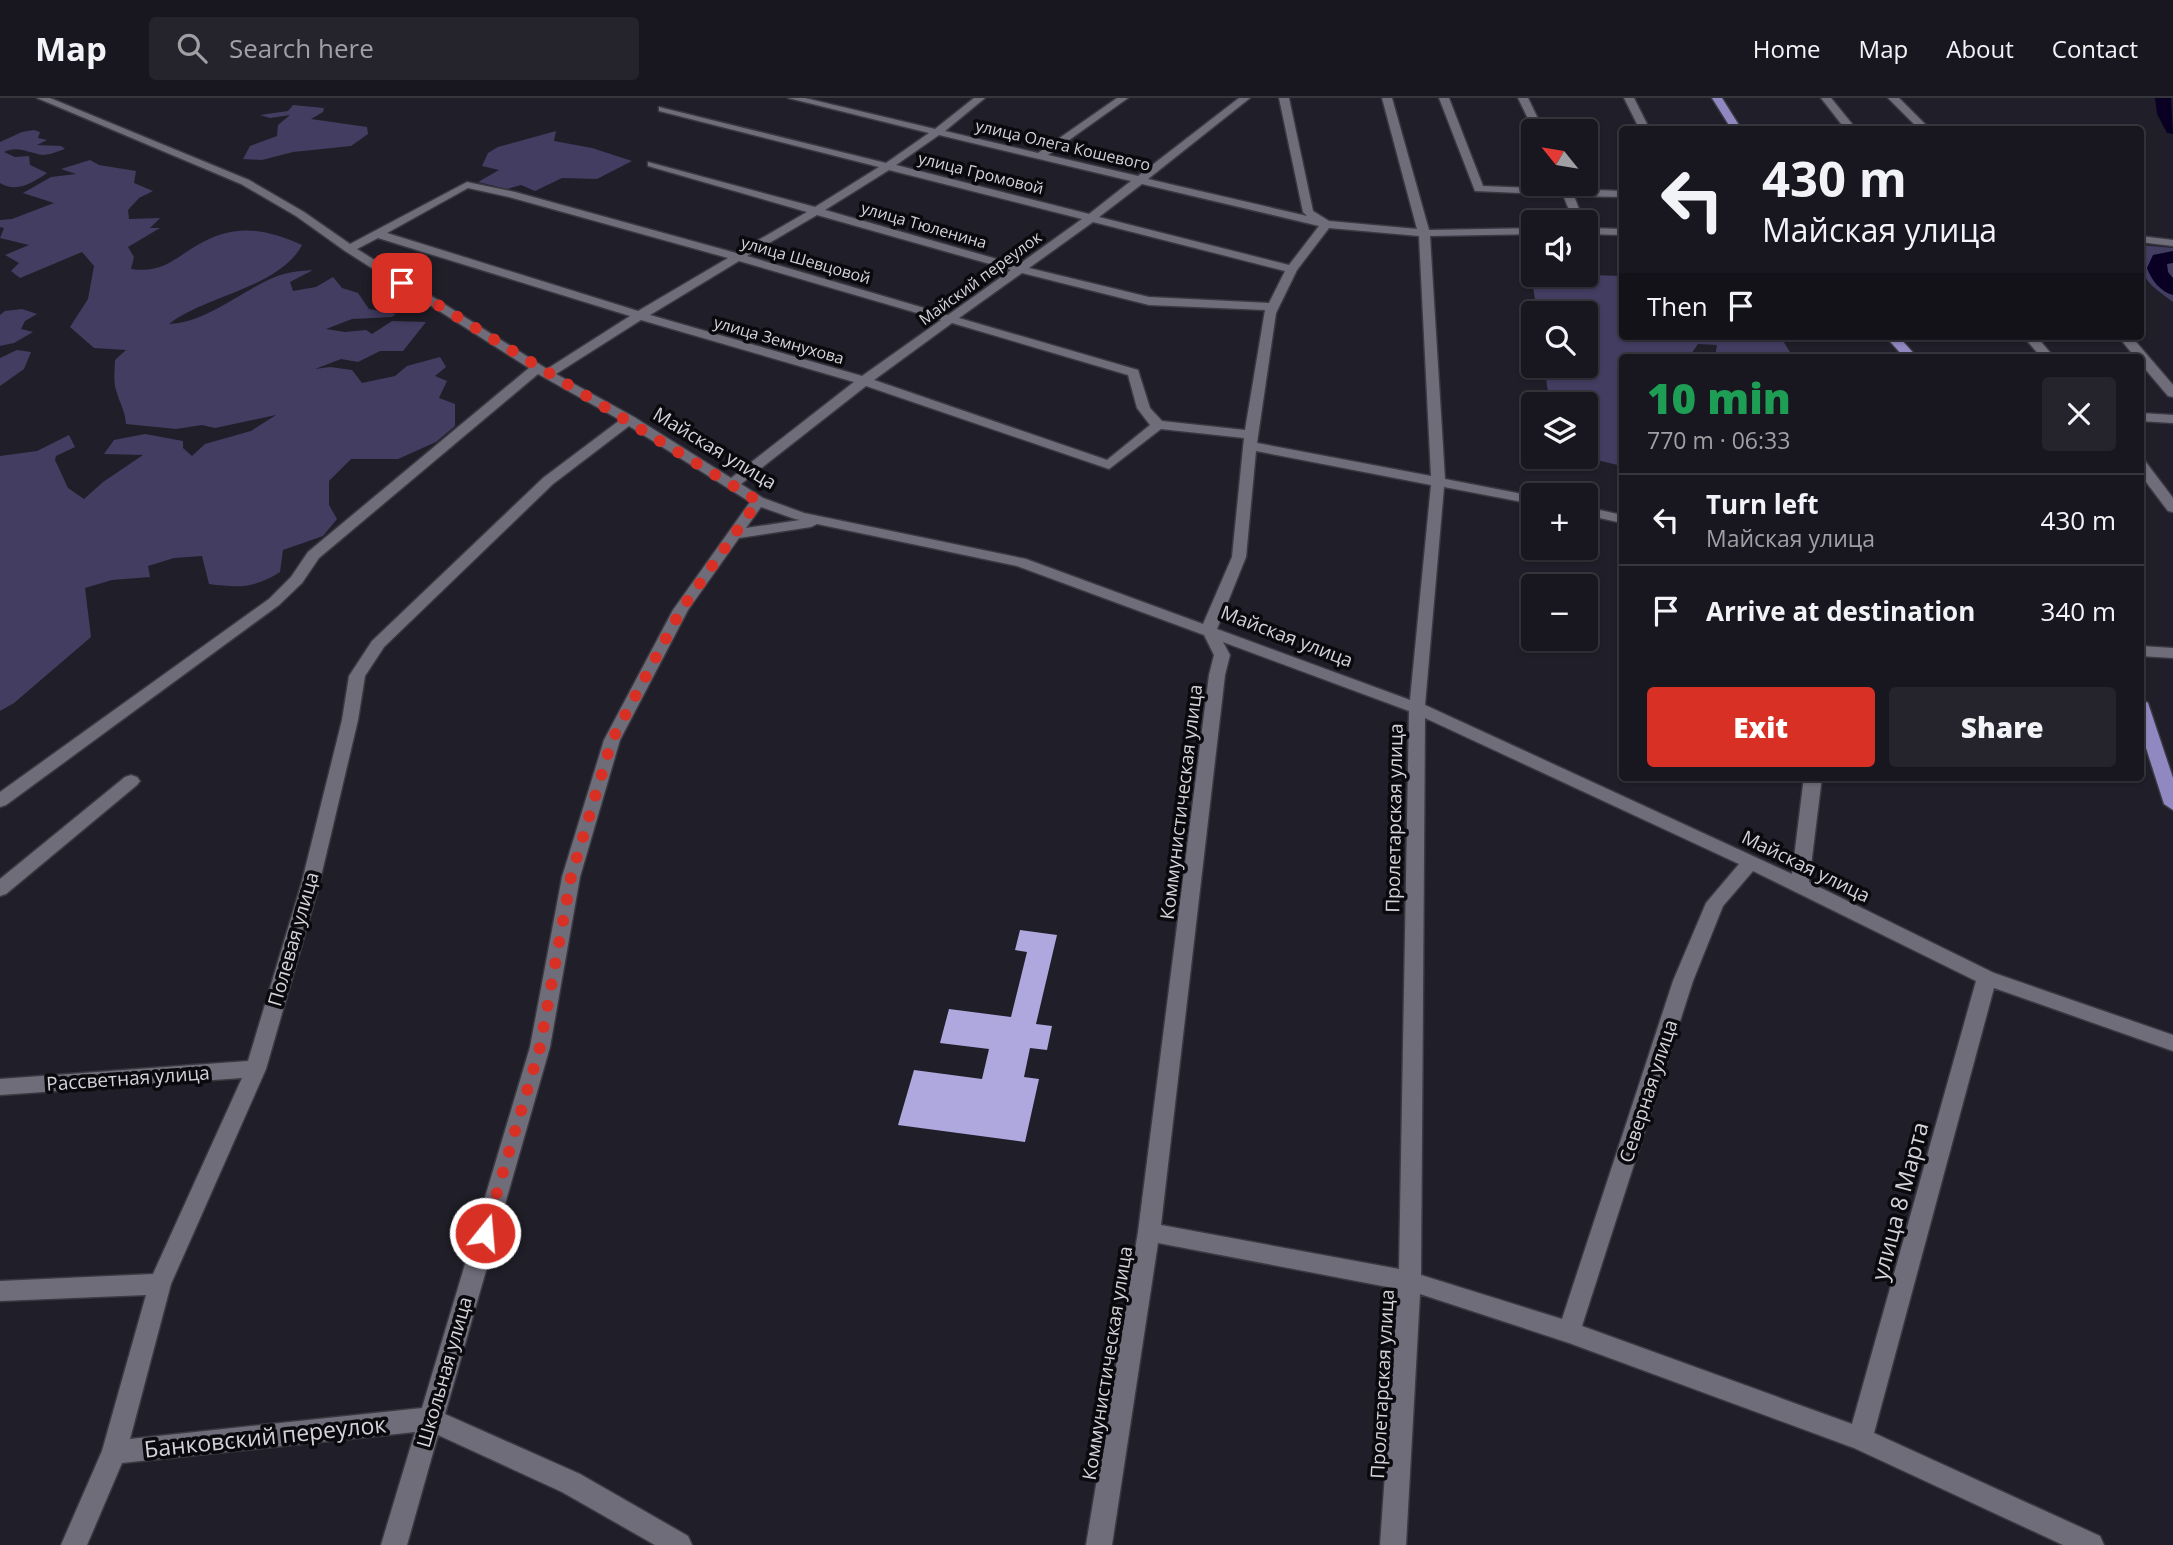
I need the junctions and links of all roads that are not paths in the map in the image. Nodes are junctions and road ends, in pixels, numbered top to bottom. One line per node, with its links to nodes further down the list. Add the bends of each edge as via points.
1 (42, 98): 38 (street, Майская улица, via 245,182)
2 (793, 98): 20 (street, улица Олега Кошевого)
3 (980, 98): 20 (street)
4 (1124, 98): 21 (street)
5 (1245, 98): 24 (street, Майский переулок)
6 (1284, 98): 30 (street, via 1308,212)
7 (1387, 98): 34 (street, Пролетарская улица)
8 (1444, 98): 25 (street, via 1479,189)
9 (1523, 98): 15 (street)
10 (1629, 98): 16 (street)
11 (1717, 98): 17 (main road)
12 (1826, 98): 18 (street)
13 (1893, 98): 19 (street)
14 (662, 109): 23 (street, улица Громовой)
15 (1533, 119)
16 (1643, 126)
17 (1734, 126)
18 (1849, 126)
19 (1922, 126)
20 (939, 132): 21 (street, улица Олега Кошевого); 23 (street)
21 (1039, 157): 24 (street, улица Олега Кошевого)
22 (652, 164): 28 (street, улица Тюленина)
23 (887, 166): 28 (street); 29 (street, улица Громовой)
24 (1143, 179): 29 (street, Майский переулок); 30 (street, улица Олега Кошевого)
25 (1521, 189)
26 (1598, 191): 27 (street)
27 (1619, 194)
28 (818, 211): 39 (street); 40 (street, улица Тюленина)
29 (1092, 217): 40 (street, Майский переулок); 41 (street, улица Громовой)
30 (1326, 224): 34 (street, улица Олега Кошевого); 41 (street)
31 (1521, 230): 34 (street, улица Олега Кошевого)
32 (1598, 231): 33 (street)
33 (1619, 232)
34 (1424, 233): 61 (street, Пролетарская улица)
35 (378, 234): 38 (street); 39 (street, улица Шевцовой, via 467,185); 43 (street, улица Земнухова)
36 (2144, 239): 37 (street)
37 (2173, 243)
38 (349, 249): 52 (street, Майская улица)
39 (738, 257): 43 (street); 44 (street, улица Шевцовой)
40 (1020, 269): 42 (street, улица Тюленина, via 1149,301); 44 (street, Майский переулок)
41 (1292, 269): 42 (street)
42 (1273, 307): 59 (street)
43 (638, 315): 52 (street); 53 (street, улица Земнухова)
44 (950, 319): 53 (street, Майский переулок); 58 (street, улица Шевцовой, via 1134,373 1146,417)
45 (1895, 340): 48 (main road)
46 (2033, 340): 49 (street)
47 (2127, 340): 50 (street)
48 (1908, 354)
49 (2045, 354)
50 (2139, 354)
51 (2144, 359): 54 (street)
52 (542, 371): 57 (street, Майская улица); 77 (street, via 313,555 297,580 274,602)
53 (864, 381): 58 (street, улица Земнухова, via 1109,465); 62 (street, Майский переулок)
54 (2173, 393)
55 (2144, 417): 56 (street)
56 (2173, 419)
57 (629, 420): 62 (street, Майская улица); 84 (street, Полевая улица, via 548,481 378,644 357,676 310,885)
58 (1158, 425): 59 (street)
59 (1250, 441): 61 (street); 70 (street, via 1239,557)
60 (2144, 469): 65 (street)
61 (1438, 481): 63 (street); 73 (street, Пролетарская улица)
62 (732, 484): 64 (street, Майская улица)
63 (1521, 498)
64 (758, 501): 68 (street, Майская улица); 69 (street, Школьная улица)
65 (2173, 508)
66 (1598, 514): 67 (street)
67 (1619, 518)
68 (828, 522): 69 (street); 70 (street, Майская улица, via 1021,562)
69 (736, 534): 91 (street, Школьная улица, via 681,610 612,740 571,877 540,1047)
70 (1209, 629): 73 (street, Майская улица); 86 (street, Коммунистическая улица, via 1222,654)
71 (2144, 651): 72 (street)
72 (2173, 653)
73 (1417, 708): 79 (street, Майская улица); 87 (street, Пролетарская улица)
74 (2144, 715): 78 (main road)
75 (131, 781): 81 (street)
76 (1813, 781): 80 (street)
77 (0, 801)
78 (2173, 804)
79 (1751, 862): 80 (street, Майская улица); 90 (street, Северная улица, via 1715,903 1684,981)
80 (1800, 885): 82 (street, Майская улица)
81 (0, 889)
82 (1987, 978): 83 (street, Майская улица); 92 (street, улица 8 Марта)
83 (2173, 1043)
84 (256, 1069): 85 (street, Рассветная улица); 88 (street, Полевая улица)
85 (0, 1087)
86 (1149, 1232): 87 (street); 97 (street, Коммунистическая улица)
87 (1410, 1281): 90 (street); 98 (street, Пролетарская улица)
88 (160, 1284): 89 (street); 93 (street, Полевая улица)
89 (0, 1291)
90 (1569, 1332): 92 (street)
91 (430, 1419): 93 (street, Банковский переулок); 95 (street, Школьная улица); 96 (street, via 571,1483)
92 (1860, 1439): 99 (street)
93 (114, 1452): 94 (street, Полевая улица)
94 (68, 1544)
95 (394, 1545)
96 (679, 1545)
97 (1099, 1545)
98 (1393, 1545)
99 (2091, 1545)

